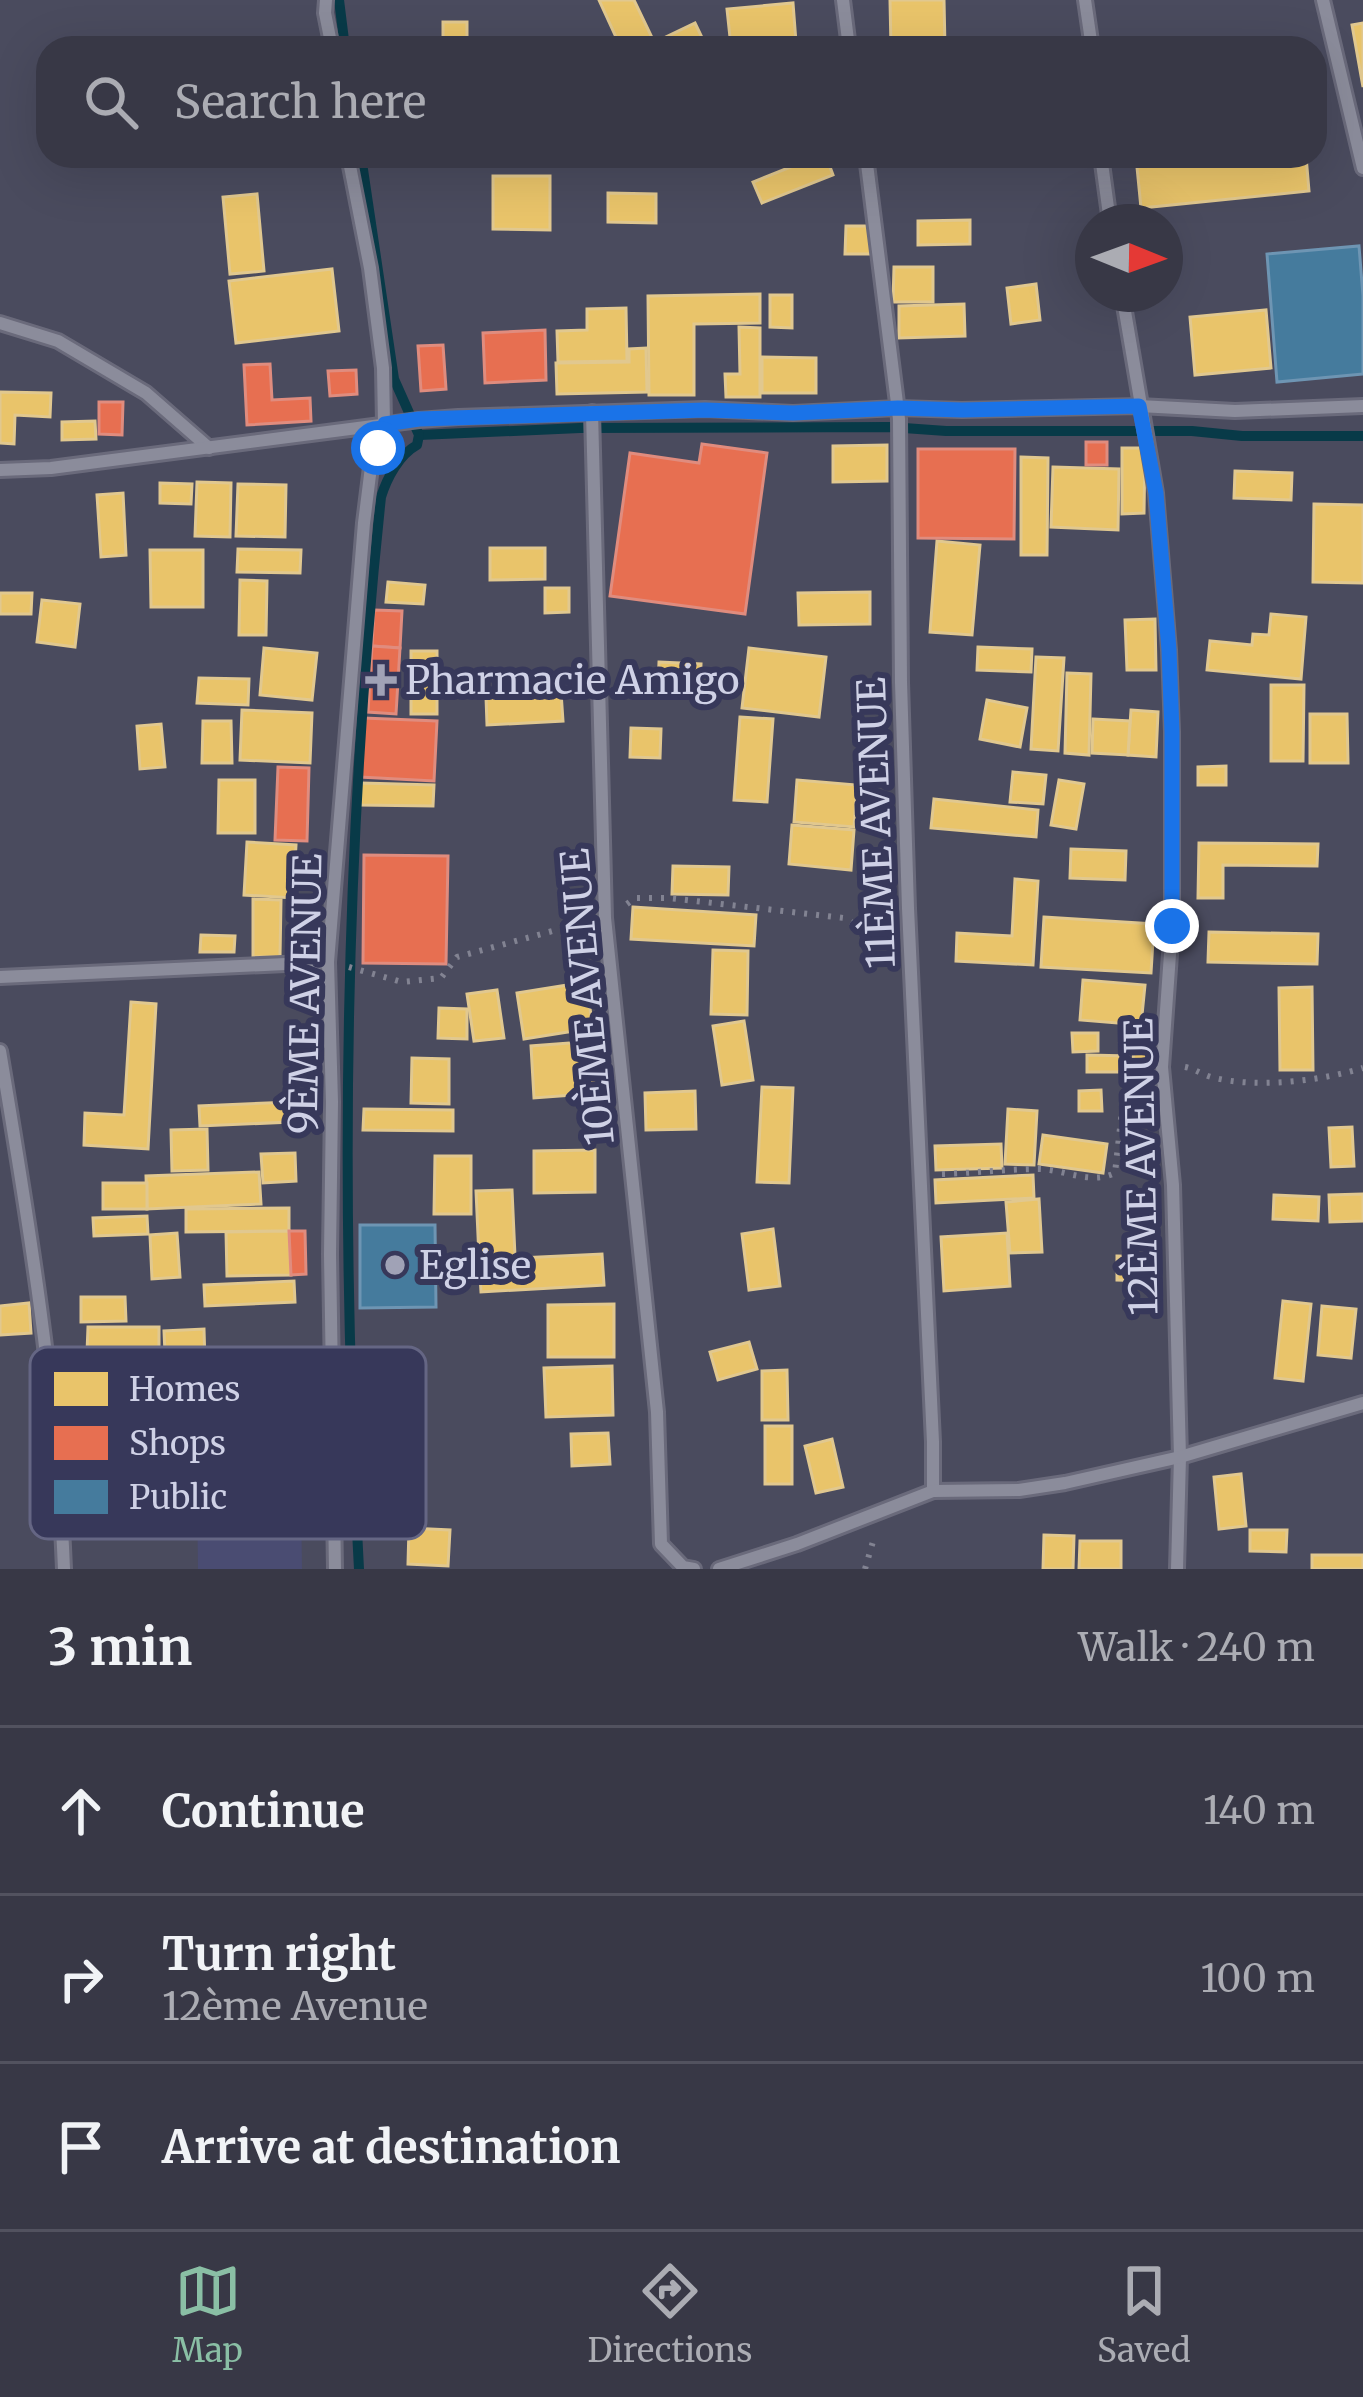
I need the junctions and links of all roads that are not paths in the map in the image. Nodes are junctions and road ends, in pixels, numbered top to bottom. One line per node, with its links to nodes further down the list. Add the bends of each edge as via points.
1 (326, 0): 5 (street)
2 (843, 0): 6 (street)
3 (1085, 0): 7 (street)
4 (1323, 0): 11 (street)
5 (330, 36)
6 (848, 36)
7 (1090, 36)
8 (350, 168): 19 (street, 9ÈME AVENUE, via 370,268)
9 (868, 168): 17 (street, 11ÈME AVENUE)
10 (1103, 168): 12 (street)
11 (1363, 168)
12 (1108, 204)
13 (1125, 312): 16 (street)
14 (0, 323): 20 (street, via 58,341 146,393)
15 (1363, 406): 16 (street)
16 (1141, 411): 17 (street); 28 (street, 12ÈME AVENUE, via 1169,650 1172,926 1162,1067)
17 (899, 413): 18 (street); 29 (street, 11ÈME AVENUE, via 907,886)
18 (592, 417): 19 (street); 32 (street, 10ÈME AVENUE, via 605,918 657,1412 661,1544)
19 (385, 424): 20 (street); 22 (street, 9ÈME AVENUE, via 364,523)
20 (208, 448): 21 (street)
21 (0, 470)
22 (328, 962): 23 (street); 26 (street, 9ÈME AVENUE)
23 (0, 977)
24 (0, 1051): 25 (street)
25 (45, 1347)
26 (331, 1347)
27 (1363, 1402): 28 (street)
28 (1180, 1457): 29 (street, via 1019,1490); 37 (street, 12ÈME AVENUE)
29 (933, 1490): 36 (street)
30 (63, 1539): 33 (street)
31 (335, 1539): 34 (street, 9ÈME AVENUE)
32 (683, 1568): 35 (street)
33 (64, 1569)
34 (335, 1569)
35 (694, 1569)
36 (719, 1569)
37 (1177, 1569)

